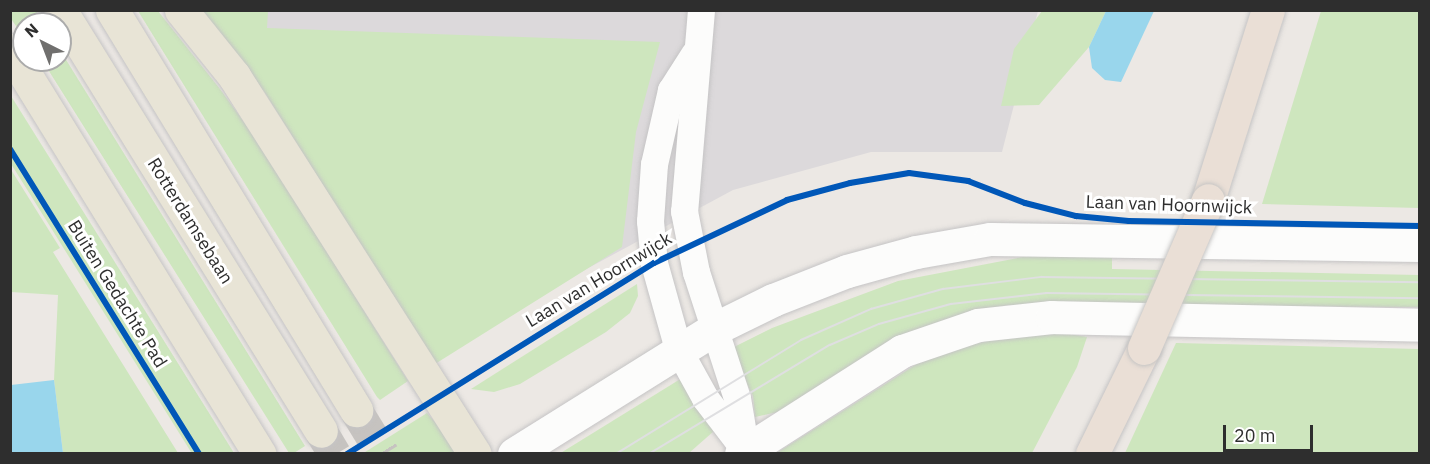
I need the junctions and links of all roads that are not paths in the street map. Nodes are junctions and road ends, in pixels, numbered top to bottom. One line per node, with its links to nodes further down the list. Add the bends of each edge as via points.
1 (60, 10): 13 (main road, Rotterdamsebaan)
2 (112, 10): 12 (main road)
3 (181, 10): 16 (main road, via 234,76)
4 (701, 10): 7 (street)
5 (1268, 10): 18 (highway, bridge, via 1208,200 1144,348)
6 (10, 50): 15 (main road)
7 (694, 54): 10 (street, via 696,94 684,211 696,272); 11 (street, via 670,90 654,164 650,221 654,263)
8 (1419, 245): 10 (main road, Laan van Hoornwijck, via 990,239 916,252 847,271)
9 (1419, 325): 14 (main road, via 1052,317 978,324 902,351)
10 (714, 329): 11 (main road, Laan van Hoornwijck); 14 (street, via 737,398)
11 (678, 349): 14 (street, via 705,398); 17 (main road, Laan van Hoornwijck)
12 (356, 410)
13 (321, 431)
14 (743, 452)
15 (260, 453)
16 (475, 453)
17 (514, 453)
18 (1092, 453)

